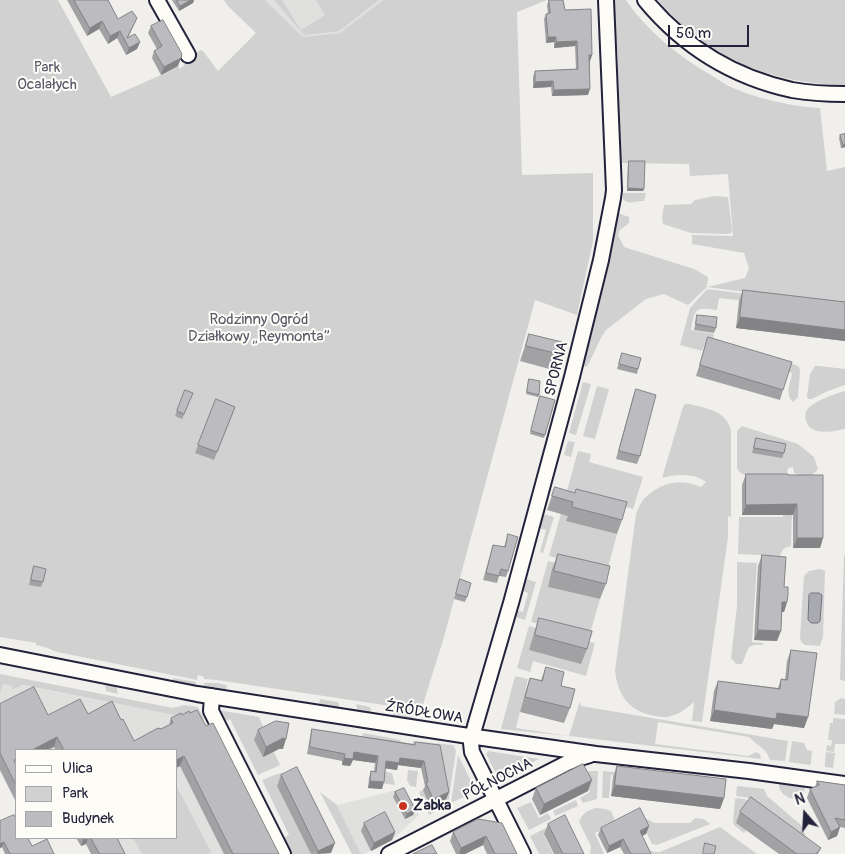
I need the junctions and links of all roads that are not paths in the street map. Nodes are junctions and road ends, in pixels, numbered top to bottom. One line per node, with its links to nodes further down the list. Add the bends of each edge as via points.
1 (157, 0): 4 (street)
2 (606, 0): 8 (street, SPORNA, via 613,198 574,370)
3 (645, 0): 5 (street, via 683,39 727,68 758,81 793,90)
4 (188, 55)
5 (845, 94)
6 (0, 655): 7 (street, ŹRÓDŁOWA)
7 (212, 696): 8 (street, ŹRÓDŁOWA); 12 (street, via 211,711)
8 (472, 736): 9 (street, ŹRÓDŁOWA); 11 (street, via 472,752)
9 (596, 754): 10 (street, ŹRÓDŁOWA); 11 (street, PÓŁNOCNA, via 567,763)
10 (845, 784)
11 (496, 800): 13 (street, PÓŁNOCNA); 14 (street)
12 (283, 854)
13 (389, 854)
14 (523, 854)

